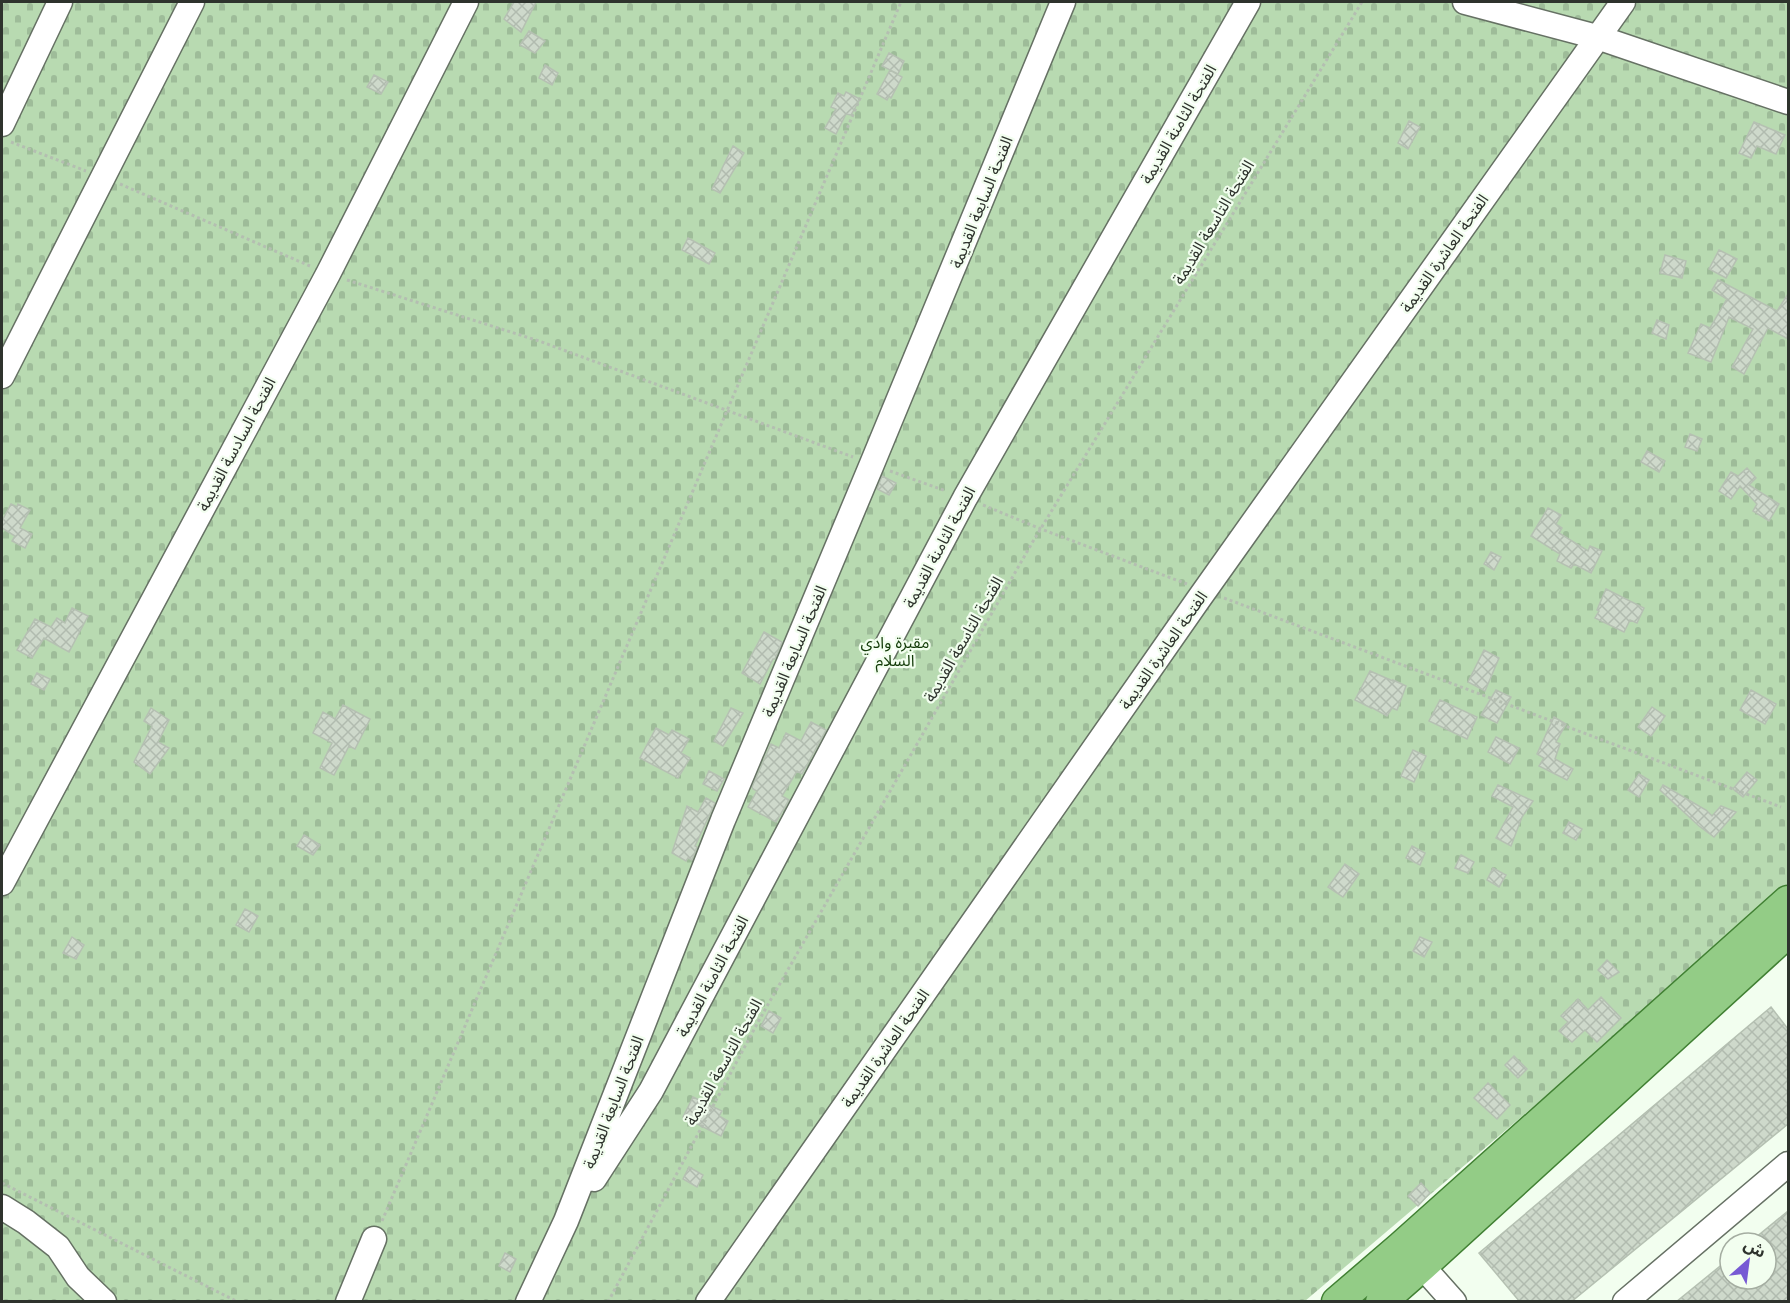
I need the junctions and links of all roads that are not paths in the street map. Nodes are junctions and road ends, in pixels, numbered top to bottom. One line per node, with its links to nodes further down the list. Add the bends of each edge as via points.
1 (60, 2): 10 (street)
2 (192, 2): 11 (street)
3 (466, 2): 12 (street, الفتحة السادسة القديمة, via 328,273)
4 (1063, 2): 17 (street, الفتحة السابعة القديمة, via 723,820)
5 (1248, 2): 17 (street, الفتحة الثامنة القديمة, via 965,498 651,1091)
6 (1465, 2): 8 (street)
7 (1623, 2): 8 (street, الفتحة العاشرة القديمة)
8 (1597, 37): 9 (street); 23 (street, الفتحة العاشرة القديمة)
9 (1788, 102)
10 (2, 124)
11 (2, 376)
12 (2, 883)
13 (1788, 901): 24 (main road)
14 (1787, 937): 19 (main road)
15 (1788, 1164): 27 (street)
16 (2, 1206): 20 (street, via 58,1247 78,1277)
17 (566, 1221): 22 (street, الفتحة السابعة القديمة)
18 (374, 1239): 21 (street)
19 (1422, 1266): 25 (main road); 26 (street)
20 (104, 1302)
21 (348, 1302)
22 (528, 1302)
23 (708, 1302)
24 (1337, 1302)
25 (1381, 1302)
26 (1454, 1302)
27 (1625, 1302)

